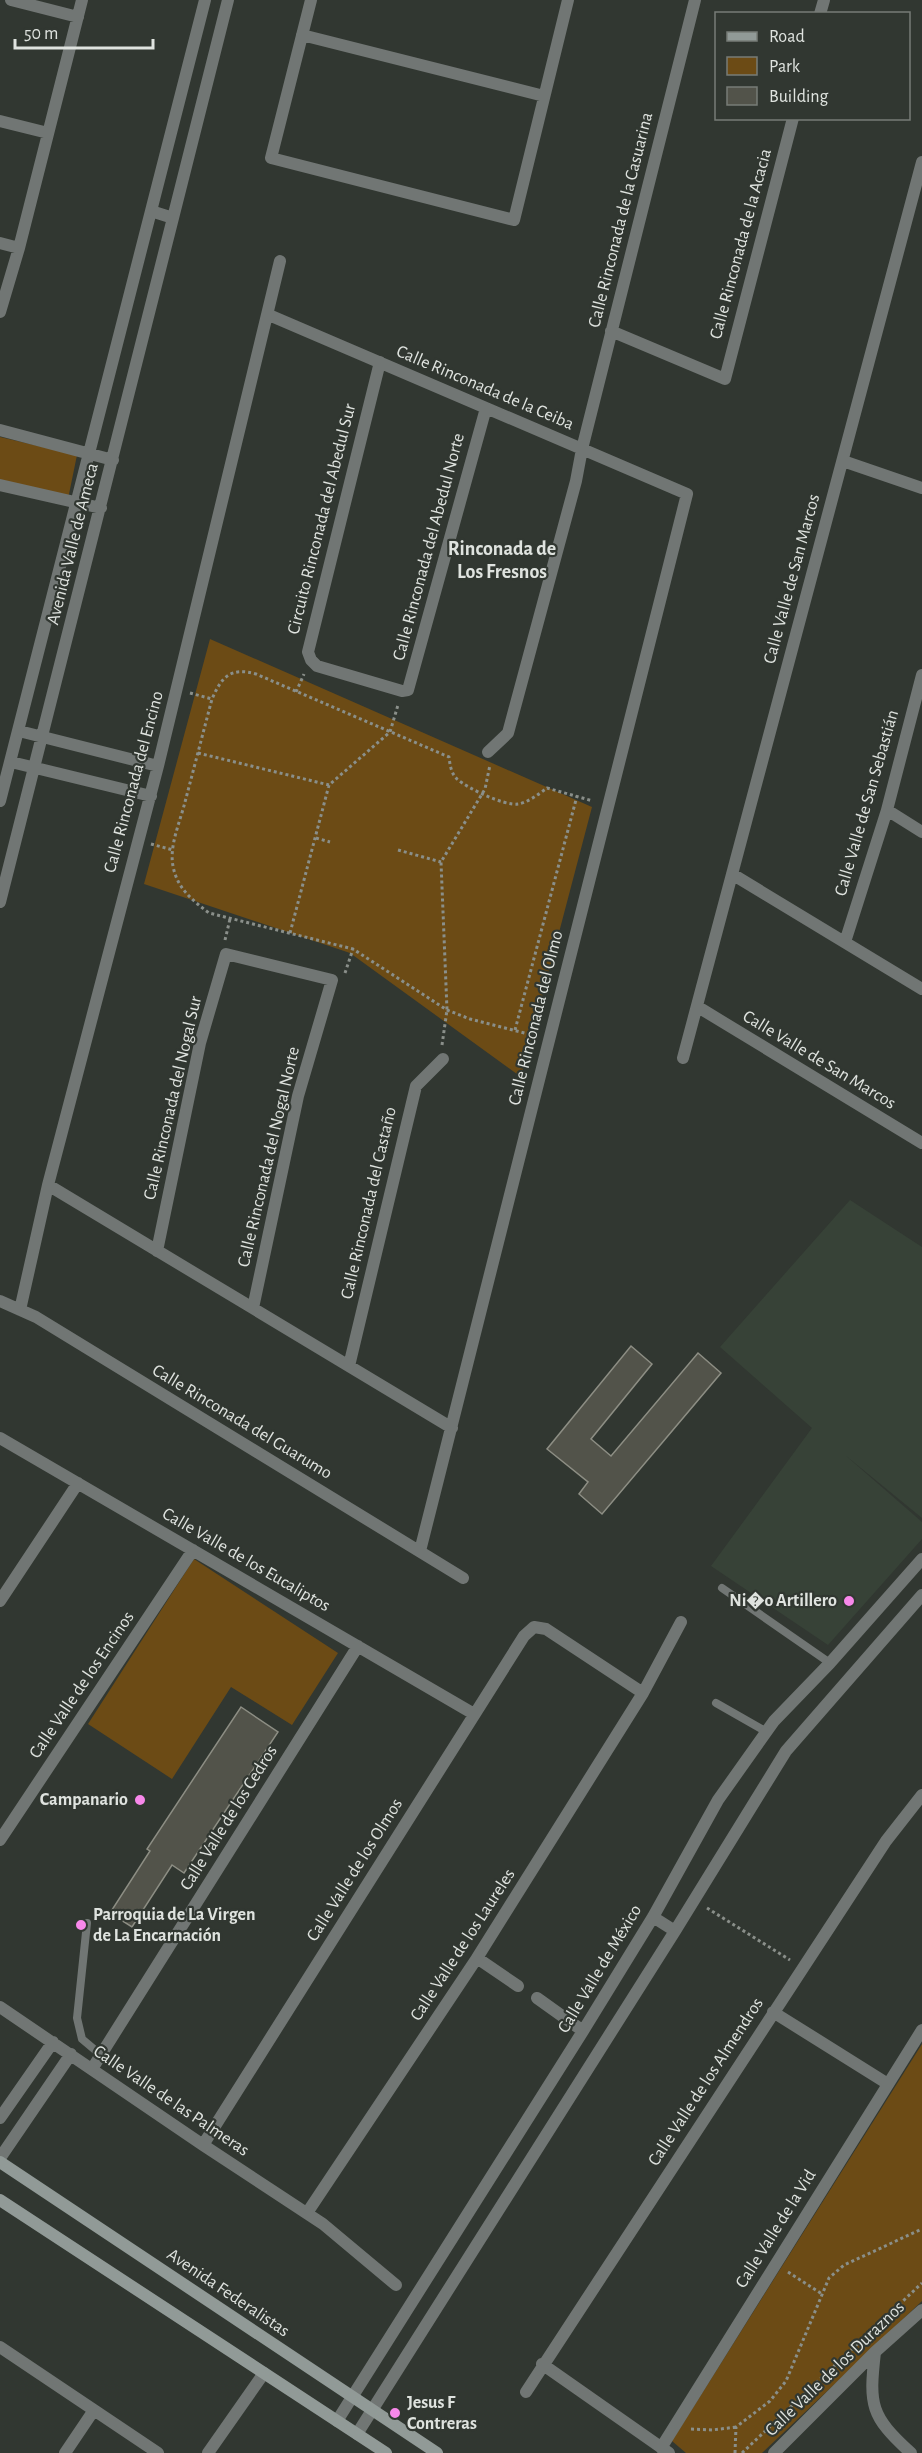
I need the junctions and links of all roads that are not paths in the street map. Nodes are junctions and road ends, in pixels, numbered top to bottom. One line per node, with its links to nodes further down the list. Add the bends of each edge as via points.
1 (11, 0): 8 (street)
2 (82, 0): 8 (street)
3 (205, 0): 15 (street, Avenida Valle de Ameca)
4 (228, 0): 16 (street, Avenida Valle de Ameca)
5 (311, 0): 9 (street)
6 (568, 0): 10 (street)
7 (695, 0): 22 (street, Calle Rinconada de la Casuarina)
8 (78, 17): 13 (street)
9 (302, 35): 10 (street); 10 (street, via 271,158 514,220)
10 (544, 96)
11 (792, 120): 22 (street, Calle Rinconada de la Acacia, via 725,379)
12 (0, 121): 13 (street)
13 (48, 133): 18 (street)
14 (922, 162): 29 (street, Calle Valle de San Marcos)
15 (151, 211): 16 (street); 27 (street, Avenida Valle de Ameca)
16 (173, 219): 28 (street, Avenida Valle de Ameca)
17 (0, 243): 18 (street)
18 (19, 248): 20 (street)
19 (280, 261): 21 (street, Calle Rinconada del Encino)
20 (0, 312)
21 (268, 315): 23 (street, Calle Rinconada de la Ceiba); 41 (street, Calle Rinconada del Encino)
22 (611, 331): 26 (street, Calle Rinconada de la Casuarina)
23 (380, 362): 24 (street, Calle Rinconada de la Ceiba); 36 (street, Circuito Rinconada del Abedul Sur, via 308,652 317,666)
24 (486, 408): 26 (street, Calle Rinconada de la Ceiba); 36 (street, Calle Rinconada del Abedul Norte, via 411,685)
25 (0, 430): 27 (street)
26 (582, 449): 32 (street, Calle Rinconada de la Ceiba); 39 (street, Calle Rinconada de la Casuarina, via 508,733)
27 (89, 453): 28 (street); 33 (street, Avenida Valle de Ameca)
28 (113, 460): 34 (street, Avenida Valle de Ameca)
29 (843, 460): 31 (street); 47 (street, Calle Valle de San Marcos)
30 (0, 485): 33 (street)
31 (922, 488)
32 (687, 494): 62 (street, Calle Rinconada del Olmo)
33 (76, 504): 34 (street); 37 (street, Avenida Valle de Ameca)
34 (100, 508): 38 (street, Avenida Valle de Ameca)
35 (922, 675): 45 (street, Calle Valle de San Sebastián)
36 (402, 691)
37 (19, 731): 38 (street); 40 (street, Avenida Valle de Ameca)
38 (43, 738): 41 (street); 42 (street, Avenida Valle de Ameca)
39 (488, 752)
40 (11, 762): 42 (street); 44 (street, Avenida Valle de Ameca)
41 (158, 766): 43 (street, Calle Rinconada del Encino)
42 (35, 767): 43 (street); 48 (street, Avenida Valle de Ameca)
43 (151, 796): 56 (street, Calle Rinconada del Encino)
44 (0, 801)
45 (887, 810): 46 (street); 49 (street, Calle Valle de San Sebastián)
46 (922, 832)
47 (732, 874): 49 (street); 52 (street, Calle Valle de San Marcos)
48 (0, 902)
49 (844, 942): 51 (street)
50 (226, 954): 57 (street, Calle Rinconada del Nogal Sur, via 200,1043); 59 (street, Calle Rinconada del Nogal Norte, via 332,980 298,1096)
51 (922, 989)
52 (698, 1007): 53 (street, Calle Valle de San Marcos); 55 (street, Calle Valle de San Marcos)
53 (684, 1058)
54 (443, 1059): 61 (street, Calle Rinconada del Castaño, via 416,1086)
55 (922, 1143)
56 (48, 1185): 57 (street); 60 (street, Calle Rinconada del Encino)
57 (157, 1251): 59 (street)
58 (0, 1301): 60 (street, Calle Rinconada del Guarumo)
59 (253, 1308): 61 (street)
60 (20, 1310): 66 (street, Calle Rinconada del Guarumo)
61 (349, 1366): 62 (street)
62 (452, 1428): 66 (street, Calle Rinconada del Olmo)
63 (0, 1438): 64 (street, Calle Valle de los Eucaliptos)
64 (78, 1483): 65 (street, Calle Valle de los Eucaliptos); 71 (street)
65 (193, 1550): 73 (street, Calle Valle de los Eucaliptos); 80 (street, Calle Valle de los Encinos)
66 (420, 1551): 68 (street, Calle Rinconada del Guarumo)
67 (922, 1559): 74 (street, Calle Valle de México)
68 (464, 1578)
69 (722, 1588): 74 (lane)
70 (922, 1595): 83 (street, via 786,1751)
71 (0, 1601)
72 (681, 1622): 75 (street, Calle Valle de los Laureles)
73 (358, 1647): 77 (street, Calle Valle de los Eucaliptos); 93 (street, Calle Valle de los Cedros)
74 (830, 1662): 78 (street, Calle Valle de México)
75 (643, 1693): 77 (street, Calle Valle de los Olmos, via 546,1629 534,1627 524,1636); 84 (street, Calle Valle de los Laureles)
76 (716, 1702): 78 (lane)
77 (474, 1714): 97 (street, Calle Valle de los Olmos)
78 (767, 1732): 81 (street, Calle Valle de México, via 718,1800)
79 (922, 1795): 88 (street, Calle Valle de los Almendros, via 886,1841)
80 (0, 1840)
81 (653, 1917): 83 (street); 90 (street, Calle Valle de México)
82 (87, 1923): 93 (lane, via 78,2018 82,2039)
83 (675, 1931): 110 (street)
84 (477, 1958): 85 (street); 100 (street, Calle Valle de los Laureles)
85 (518, 1986)
86 (537, 1998): 90 (street)
87 (0, 2007): 91 (street, Calle Valle de las Palmeras)
88 (773, 2012): 95 (street); 105 (street, Calle Valle de los Almendros)
89 (922, 2030): 95 (street, Calle Valle de la Vid)
90 (583, 2031): 108 (street, Calle Valle de México)
91 (53, 2042): 92 (street, Calle Valle de las Palmeras); 96 (street)
92 (71, 2054): 94 (street, Calle Valle de las Palmeras); 98 (street)
93 (101, 2055): 94 (street, Calle Valle de los Cedros)
94 (92, 2069): 97 (street, Calle Valle de las Palmeras)
95 (888, 2084): 113 (street, Calle Valle de la Vid, via 677,2423)
96 (0, 2118)
97 (203, 2145): 100 (street, Calle Valle de las Palmeras)
98 (0, 2160): 108 (street, Avenida Federalistas)
99 (0, 2200): 106 (street)
100 (307, 2213): 101 (street, Calle Valle de las Palmeras)
101 (396, 2285)
102 (922, 2310): 104 (street, Calle Valle de los Duraznos)
103 (0, 2347): 109 (street)
104 (874, 2352): 119 (street, Calle Valle de los Duraznos); 120 (street, via 872,2402 879,2420)
105 (542, 2364): 107 (street, Calle Valle de los Almendros); 113 (street)
106 (264, 2373): 111 (street); 116 (street)
107 (526, 2392)
108 (352, 2398): 110 (street, Avenida Federalistas); 111 (street, Calle Valle de México)
109 (94, 2410): 114 (street); 115 (street)
110 (372, 2411): 112 (street); 118 (street, Avenida Federalistas)
111 (337, 2421): 112 (street)
112 (357, 2434): 117 (street)
113 (665, 2450)
114 (65, 2453)
115 (158, 2453)
116 (208, 2453)
117 (386, 2453)
118 (437, 2453)
119 (774, 2453)
120 (911, 2453)

